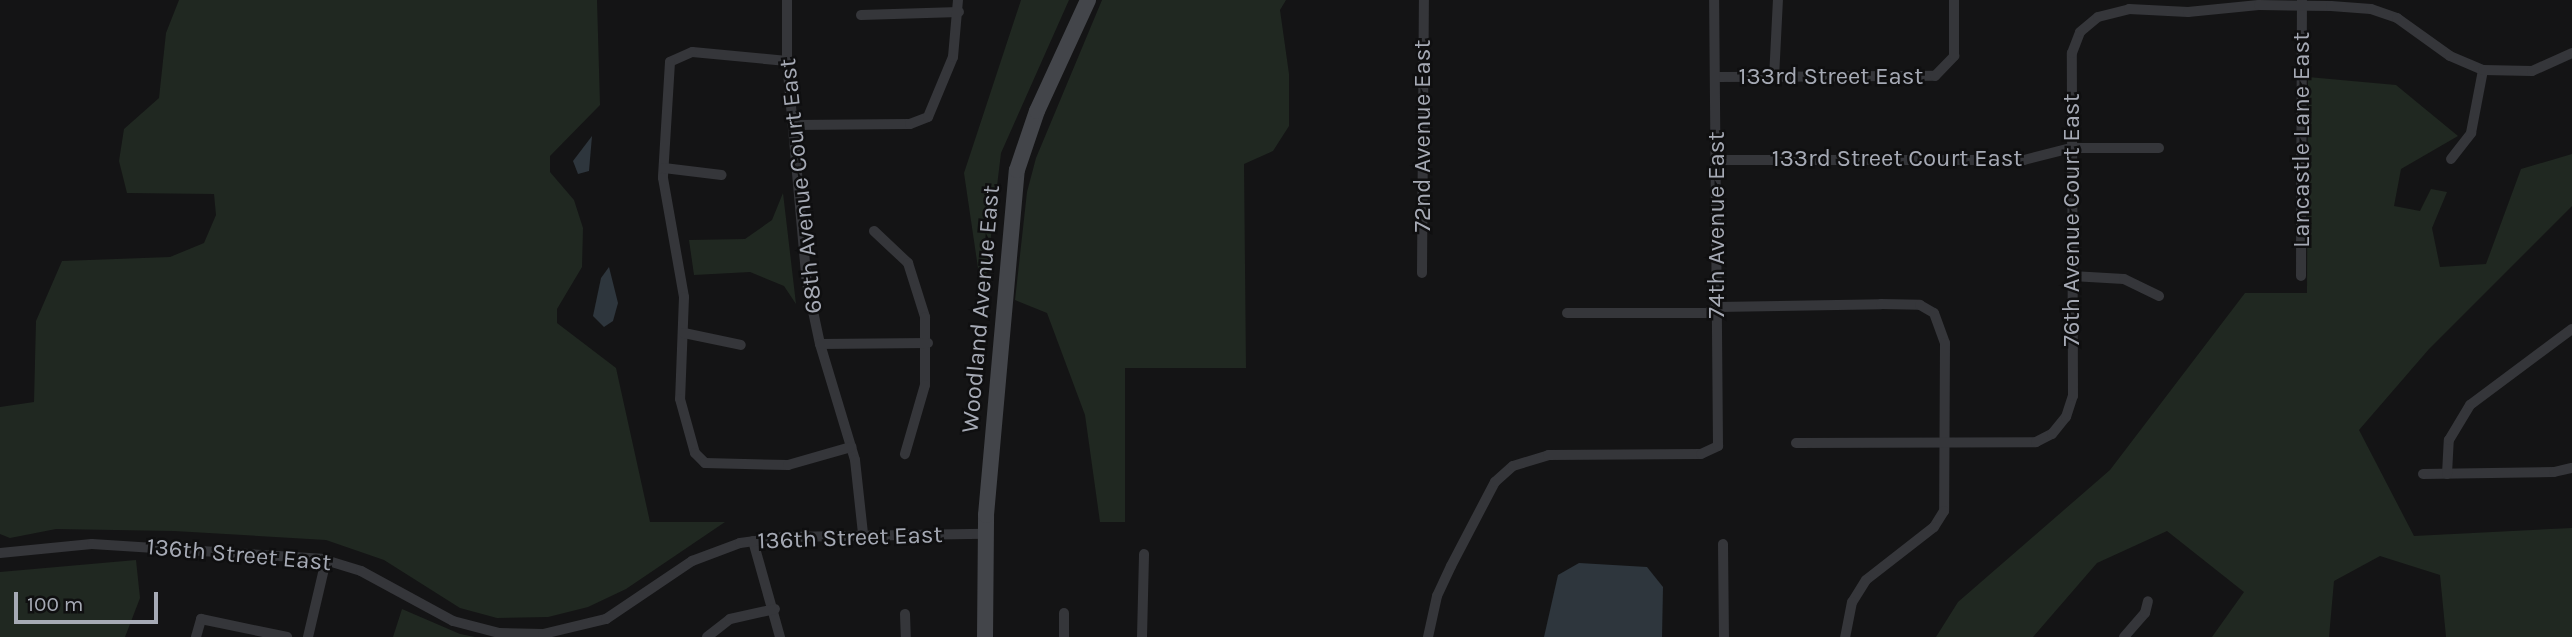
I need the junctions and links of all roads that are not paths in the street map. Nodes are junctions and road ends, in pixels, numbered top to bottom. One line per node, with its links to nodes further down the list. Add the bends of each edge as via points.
1 (787, 0): 11 (street, 68th Avenue Court East)
2 (1088, 0): 42 (street, Woodland Avenue East, via 1037,111 1017,170)
3 (1424, 0): 23 (street, 72nd Avenue East)
4 (1714, 0): 13 (street, 74th Avenue East)
5 (1779, 0): 14 (street)
6 (1954, 0): 14 (street, 133rd Street East, via 1957,44 1946,71 1926,78)
7 (2302, 2): 12 (street, via 2386,14 2450,56); 16 (street, 76th Avenue Court East, via 2188,12 2129,9 2098,17 2080,32 2072,53); 25 (street, Lancastle Lane East)
8 (959, 6): 9 (street); 15 (street, via 948,73 928,117 918,123)
9 (861, 15)
10 (2572, 53): 12 (street, via 2532,71)
11 (787, 61): 15 (street, 68th Avenue Court East); 20 (street, via 705,52 674,57 668,71)
12 (2483, 71): 19 (street, via 2471,133)
13 (1715, 77): 14 (street, 133rd Street East); 18 (street, 74th Avenue East)
14 (1774, 78)
15 (793, 125): 32 (street, 68th Avenue Court East, via 803,258)
16 (2071, 148): 17 (street, 133rd Street Court East); 18 (street, 133rd Street Court East, via 2024,160); 24 (street, 76th Avenue Court East)
17 (2159, 148)
18 (1717, 159): 27 (street, 74th Avenue East)
19 (2451, 159)
20 (664, 168): 21 (street); 30 (street, via 664,200 683,289)
21 (722, 175)
22 (874, 231): 31 (street, via 908,263)
23 (1422, 273)
24 (2072, 276): 26 (street, via 2124,279); 35 (street, 76th Avenue Court East, via 2073,396 2057,429 2036,442)
25 (2301, 276)
26 (2159, 296)
27 (1717, 307): 28 (street, via 1707,313); 35 (street, via 1914,304 1934,313 1945,343); 61 (street, 74th Avenue East, via 1719,441 1715,449 1701,454 1548,455 1520,462 1502,474 1446,576)
28 (1567, 313)
29 (2572, 329): 40 (street, via 2470,405 2449,440)
30 (684, 333): 33 (street); 36 (street, via 680,399 688,436 702,461 714,466 788,465)
31 (928, 343): 32 (street); 37 (street, via 925,385)
32 (820, 344): 36 (street, 68th Avenue Court East)
33 (741, 345)
34 (1796, 443): 35 (street)
35 (1945, 444): 63 (street, via 1940,520 1866,580 1852,602)
36 (851, 447): 41 (street, 68th Avenue Court East)
37 (905, 454)
38 (2572, 468): 40 (street)
39 (2423, 474): 40 (street)
40 (2447, 474)
41 (863, 534): 42 (street, 136th Street East); 43 (street, 136th Street East)
42 (985, 534): 58 (street, Woodland Avenue East)
43 (753, 541): 47 (street, 136th Street East, via 692,561 606,619 543,634 499,633 453,621 360,571); 49 (street)
44 (1723, 544): 62 (street)
45 (0, 553): 47 (street, 136th Street East, via 92,544)
46 (1144, 554): 60 (street)
47 (326, 560): 54 (street)
48 (2148, 601): 64 (street)
49 (775, 609): 55 (street, via 730,619); 56 (street)
50 (1064, 613): 59 (street)
51 (905, 614): 57 (street)
52 (196, 637): 53 (street, via 201,619)
53 (287, 637)
54 (308, 637)
55 (706, 637)
56 (780, 637)
57 (906, 637)
58 (985, 637)
59 (1064, 637)
60 (1142, 637)
61 (1428, 637)
62 (1724, 637)
63 (1844, 637)
64 (2124, 637)

